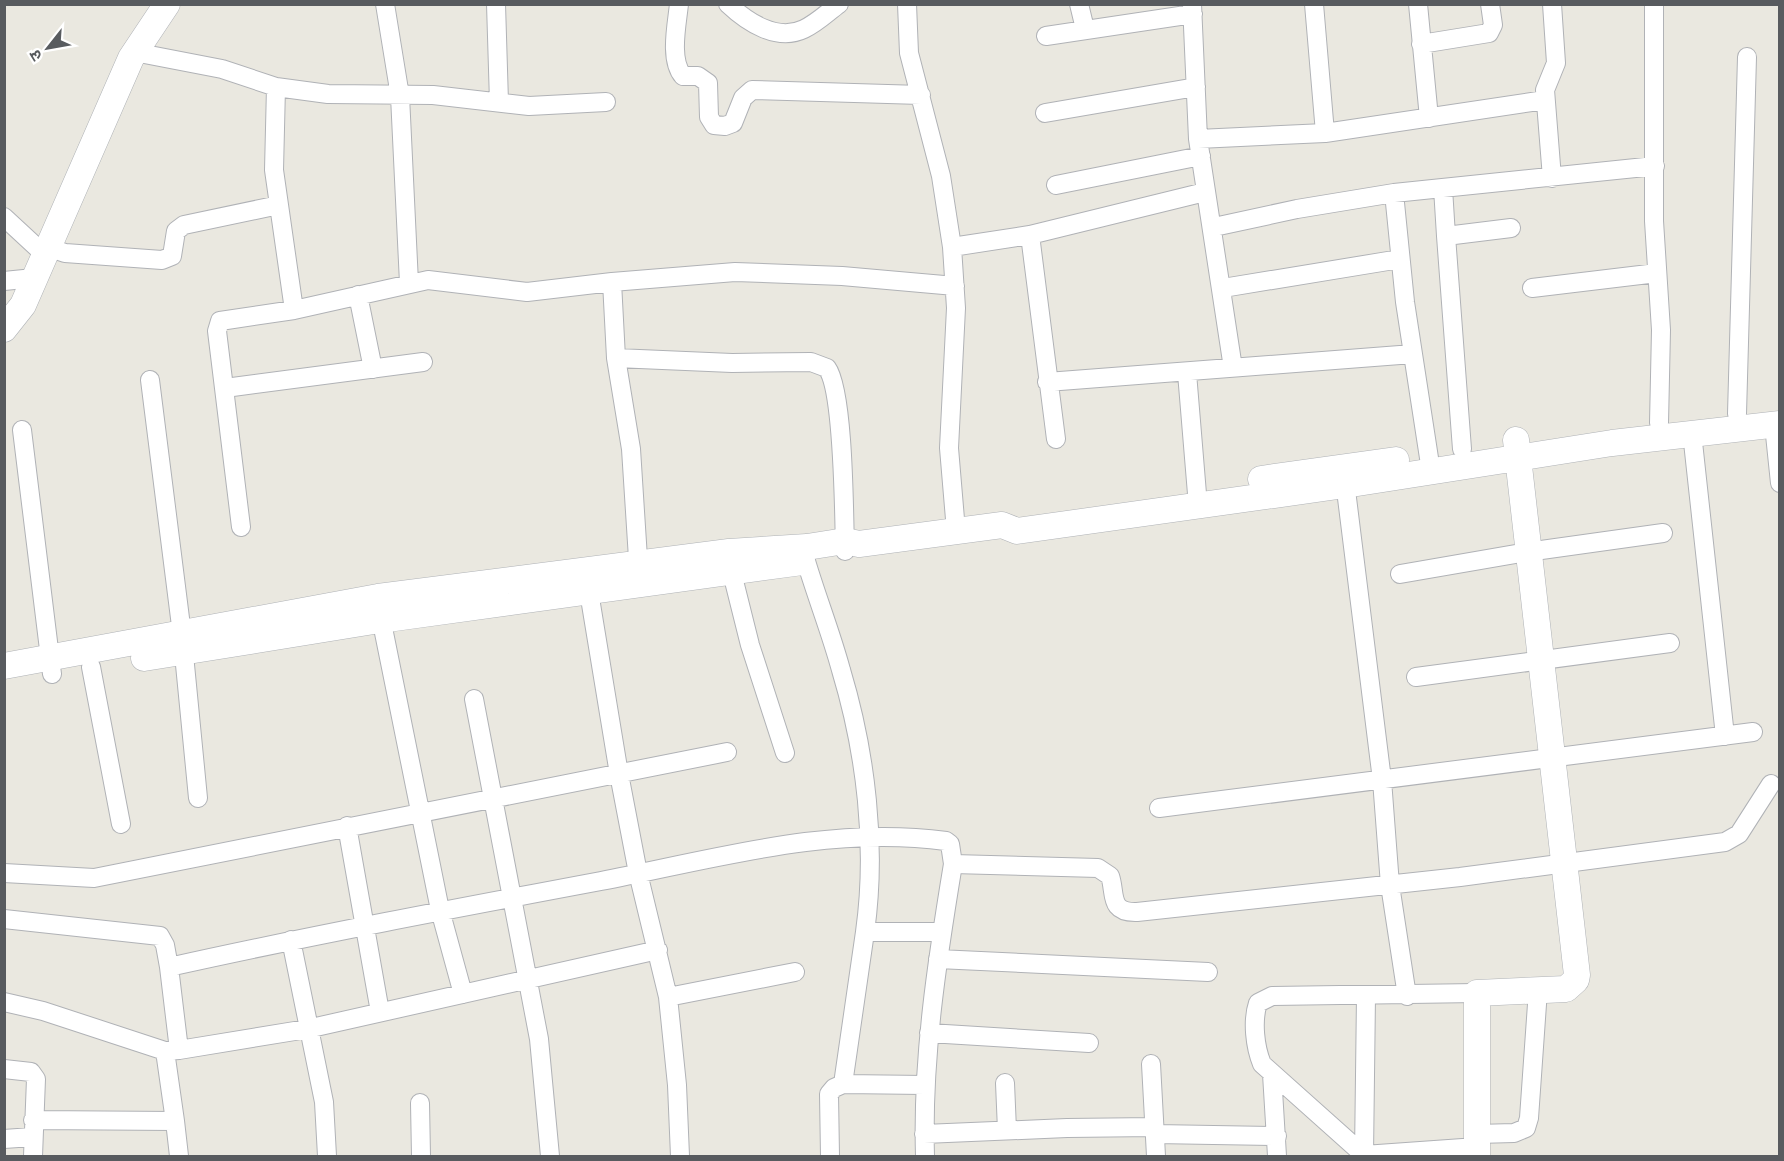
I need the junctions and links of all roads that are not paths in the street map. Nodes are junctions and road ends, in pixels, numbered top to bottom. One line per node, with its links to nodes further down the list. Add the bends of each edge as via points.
1 (167, 4): 18 (street)
2 (386, 4): 23 (street)
3 (496, 4): 25 (street)
4 (679, 4): 22 (street, via 679,69 683,76 698,76 708,83 709,117 714,125 733,123 743,98 752,90)
5 (728, 4): 6 (street, via 748,22 777,32 804,30)
6 (839, 4)
7 (907, 4): 22 (street, via 909,53)
8 (1079, 4): 15 (street)
9 (1314, 4): 29 (street)
10 (1418, 4): 17 (street)
11 (1490, 4): 17 (street, via 1493,25 1489,33)
12 (1552, 4): 24 (street, via 1556,63 1546,85)
13 (1654, 4): 31 (street)
14 (1193, 7): 15 (street); 21 (street)
15 (1085, 29): 16 (street)
16 (1046, 36)
17 (1421, 44): 28 (street)
18 (134, 52): 20 (street, via 222,69); 44 (street)
19 (1747, 57): 66 (street)
20 (276, 87): 23 (street, via 343,95); 37 (street, via 274,170)
21 (1196, 87): 27 (street); 30 (street)
22 (921, 95): 43 (street, via 941,176)
23 (400, 96): 25 (street, via 433,95); 50 (street)
24 (1545, 100): 28 (street); 32 (street)
25 (498, 102): 26 (street, via 529,106)
26 (606, 102)
27 (1046, 112)
28 (1429, 118): 29 (street)
29 (1324, 133): 30 (street)
30 (1200, 147): 33 (street); 35 (street)
31 (1655, 166): 32 (street); 46 (street)
32 (1552, 178): 34 (street)
33 (1056, 184)
34 (1443, 188): 36 (street); 42 (street)
35 (1205, 192): 39 (street); 41 (street)
36 (1394, 194): 39 (street); 45 (street)
37 (279, 205): 44 (street, via 184,225 176,231 172,256 162,261); 55 (street)
38 (4, 217): 44 (street)
39 (1214, 227): 52 (street)
40 (1511, 228): 42 (street)
41 (1030, 236): 43 (street); 64 (street)
42 (1446, 236): 73 (street)
43 (952, 247): 51 (street)
44 (46, 251): 47 (street)
45 (1400, 259): 52 (street); 57 (street)
46 (1657, 273): 53 (street); 68 (street)
47 (34, 278): 48 (street); 56 (street, via 23,305)
48 (4, 281)
49 (612, 282): 50 (street, via 527,292 447,280); 51 (street, via 735,272); 58 (street)
50 (408, 283): 54 (street)
51 (955, 286): 79 (street, via 949,448)
52 (1223, 288): 60 (street)
53 (1532, 288)
54 (358, 295): 55 (street); 61 (street)
55 (294, 310): 65 (street, via 220,321 217,331)
56 (4, 329)
57 (1413, 354): 60 (street); 74 (street)
58 (616, 358): 81 (street, via 811,362 827,368 835,384); 86 (street, via 631,449)
59 (423, 362): 61 (street)
60 (1233, 368): 62 (street)
61 (373, 369): 65 (street)
62 (1187, 373): 64 (street); 77 (street)
63 (150, 380): 89 (street)
64 (1047, 382): 71 (street)
65 (225, 388): 78 (street)
66 (1737, 414): 67 (street); 68 (street)
67 (1777, 419): 70 (street); 76 (street)
68 (1659, 423): 72 (street, via 1609,426)
69 (22, 430): 93 (street)
70 (1692, 433): 72 (street); 99 (street)
71 (1056, 439)
72 (1517, 448): 73 (street); 74 (street); 82 (street)
73 (1462, 449): 74 (street)
74 (1430, 463): 75 (street)
75 (1344, 475): 77 (street); 104 (street)
76 (1779, 483)
77 (1197, 498): 79 (street, via 1017,531 1002,525)
78 (241, 527)
79 (956, 531): 81 (street)
80 (1663, 533): 82 (street)
81 (850, 546): 83 (street); 86 (street, via 729,552)
82 (1527, 552): 85 (street); 91 (street)
83 (806, 561): 84 (street); 112 (street, via 839,662 854,724)
84 (732, 573): 86 (street); 101 (street)
85 (1400, 573)
86 (639, 574): 87 (street); 88 (street)
87 (589, 592): 88 (street); 103 (street)
88 (379, 609): 89 (street); 109 (street)
89 (183, 643): 93 (street); 94 (street); 106 (street)
90 (1670, 643): 91 (street)
91 (1540, 659): 95 (street); 102 (street)
92 (4, 666): 93 (street)
93 (51, 666): 94 (street); 96 (street)
94 (91, 667): 110 (street)
95 (1416, 677)
96 (4, 682)
97 (474, 699): 107 (street)
98 (1753, 732): 99 (street)
99 (1725, 736): 102 (street)
100 (727, 752): 103 (street)
101 (784, 753)
102 (1552, 759): 104 (street); 114 (street)
103 (619, 774): 107 (street); 116 (street)
104 (1382, 780): 108 (street); 117 (street)
105 (1771, 784): 114 (street, via 1734,840)
106 (198, 798)
107 (493, 798): 109 (street); 118 (street)
108 (1159, 808)
109 (421, 811): 111 (street); 119 (street)
110 (121, 824)
111 (347, 826): 115 (street, via 94,878); 121 (street)
112 (868, 835): 113 (street, via 946,841); 116 (street, via 753,849); 122 (street, via 870,894)
113 (953, 864): 117 (street, via 1098,868 1110,876 1117,905 1130,913); 123 (street)
114 (1565, 865): 117 (street); 131 (street, via 1576,980 1566,989)
115 (4, 873)
116 (638, 873): 118 (street); 125 (street)
117 (1390, 885): 135 (street)
118 (512, 898): 119 (street); 130 (street)
119 (440, 910): 121 (street); 133 (street)
120 (4, 919): 127 (street, via 160,936)
121 (363, 925): 124 (street); 138 (street)
122 (865, 932): 123 (street); 147 (street)
123 (942, 932): 126 (street)
124 (291, 940): 127 (street); 139 (street)
125 (658, 950): 130 (street); 136 (street)
126 (938, 959): 129 (street); 140 (street)
127 (169, 967): 142 (street)
128 (795, 972): 136 (street)
129 (1208, 972)
130 (527, 980): 133 (street); 162 (street, via 539,1039)
131 (1538, 990): 132 (street); 157 (street, via 1526,1128)
132 (1478, 993): 135 (street); 157 (street)
133 (463, 994): 138 (street)
134 (1366, 996): 135 (street); 145 (street, via 1263,999 1255,1012 1258,1049 1262,1064); 168 (street)
135 (1407, 996)
136 (668, 997): 163 (street, via 678,1085)
137 (4, 1002): 142 (street)
138 (380, 1012): 139 (street)
139 (307, 1029): 142 (street); 160 (street, via 324,1102)
140 (929, 1033): 141 (street); 148 (street)
141 (1089, 1043)
142 (172, 1051): 150 (street)
143 (1151, 1064): 153 (street)
144 (4, 1069): 151 (street, via 28,1071 35,1076)
145 (1272, 1074): 155 (street); 168 (street)
146 (1005, 1083): 152 (street)
147 (843, 1084): 148 (street); 164 (street, via 829,1094)
148 (925, 1086): 154 (street)
149 (420, 1103): 161 (street)
150 (176, 1121): 151 (street); 159 (street)
151 (33, 1129): 156 (street); 158 (street)
152 (1006, 1130): 153 (street); 154 (street)
153 (1154, 1131): 155 (street); 166 (street)
154 (924, 1134): 165 (street)
155 (1277, 1136): 167 (street)
156 (4, 1138)
157 (1477, 1146): 168 (street)
158 (33, 1156)
159 (179, 1156)
160 (327, 1156)
161 (421, 1156)
162 (550, 1156)
163 (680, 1156)
164 (830, 1156)
165 (925, 1156)
166 (1156, 1156)
167 (1277, 1156)
168 (1365, 1156)

